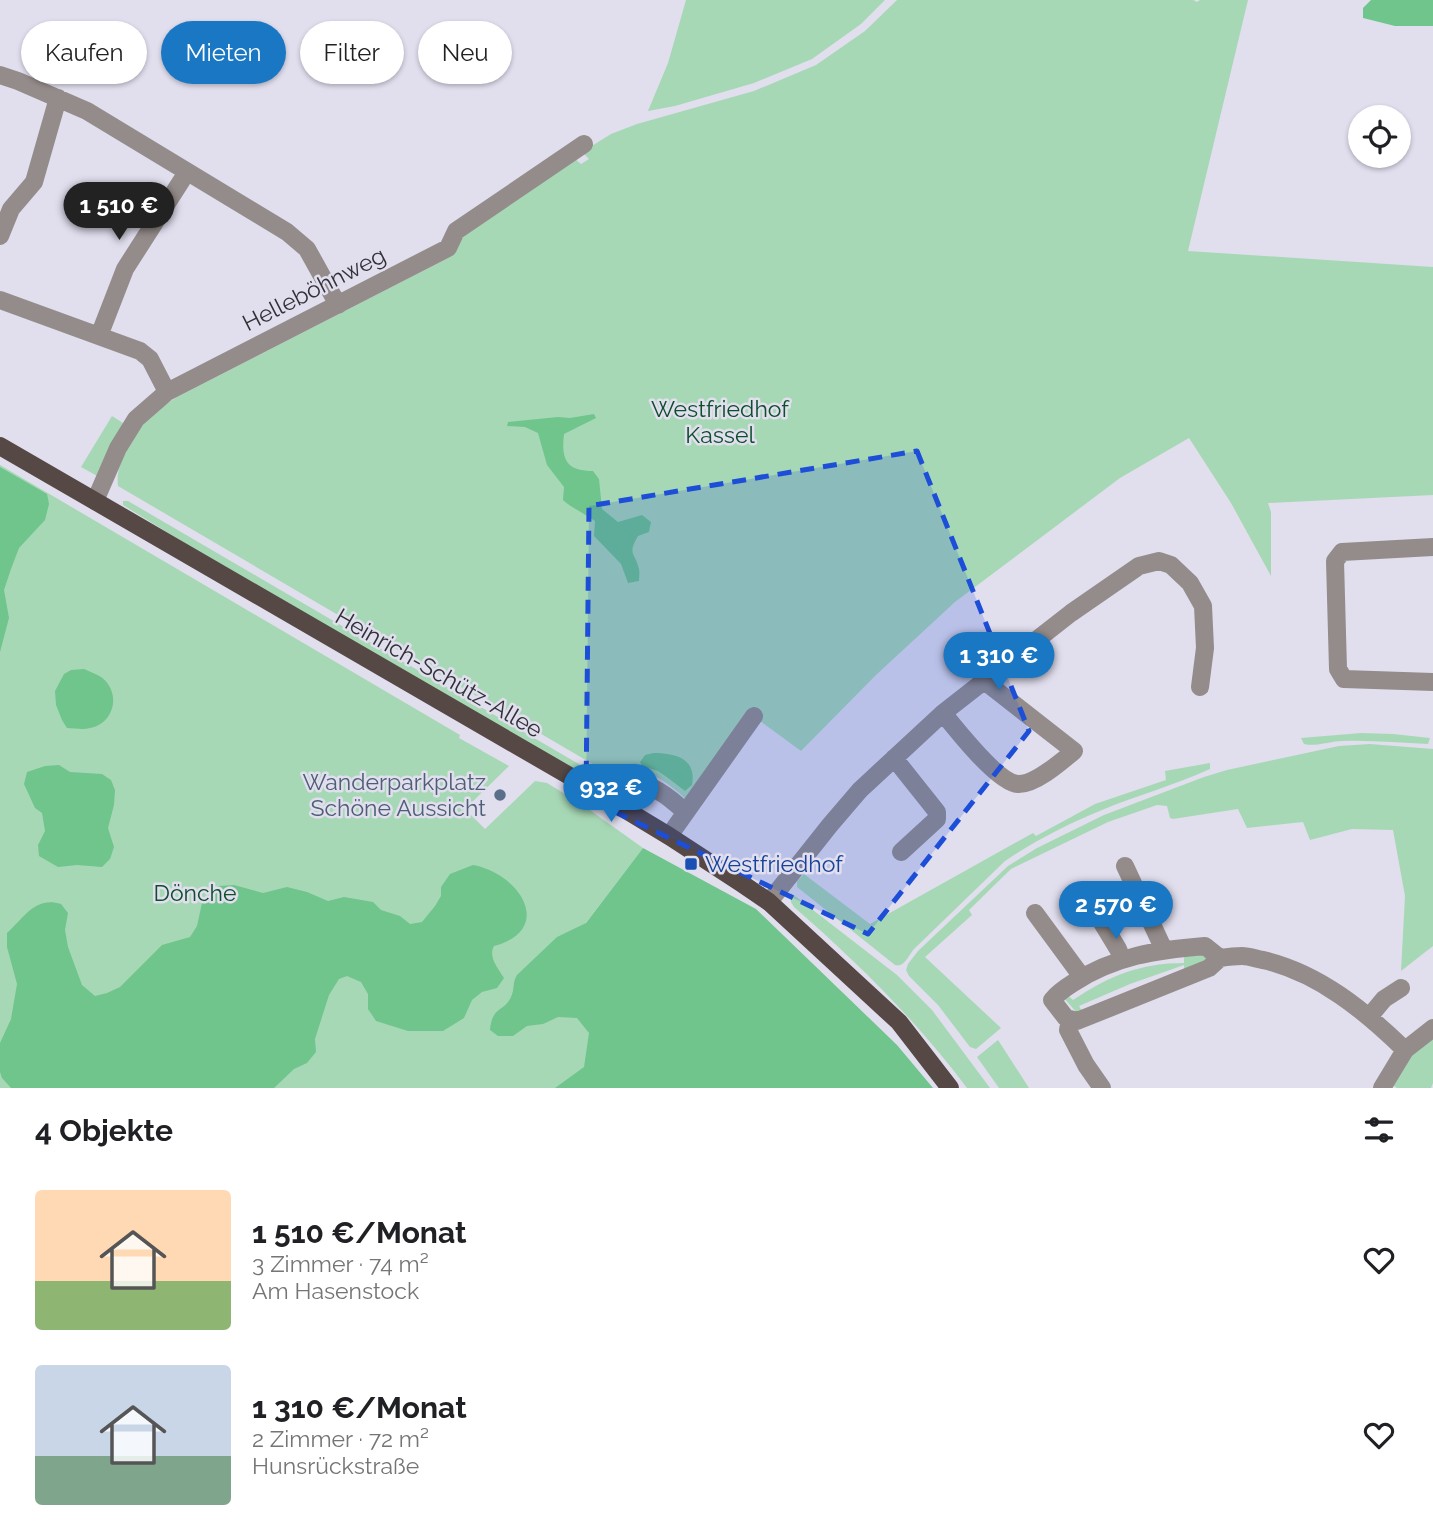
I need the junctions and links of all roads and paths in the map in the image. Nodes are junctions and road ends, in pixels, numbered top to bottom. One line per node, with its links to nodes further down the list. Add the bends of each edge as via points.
1 (0, 75): 2 (street)
2 (58, 98): 4 (street); 5 (street, via 34,182 11,209)
3 (584, 144): 7 (street, Helleböhnweg, via 456,231 448,248)
4 (187, 172): 7 (street, via 287,232 307,249); 8 (street, via 125,269)
5 (0, 236)
6 (0, 300): 8 (street)
7 (338, 305): 9 (street, Helleböhnweg)
8 (99, 336): 9 (street, via 150,359)
9 (167, 392): 11 (street, Helleböhnweg, via 136,419)
10 (0, 446): 11 (main road, Heinrich-Schütz-Allee)
11 (96, 501): 19 (main road, Heinrich-Schütz-Allee)
12 (1433, 547): 14 (street, via 1342,552 1335,561 1338,669 1344,678)
13 (984, 680): 15 (street, via 1139,566 1159,561 1171,565 1190,583 1203,606 1205,648); 16 (street); 16 (street, via 1074,751 1051,771 1018,784 981,758)
14 (1433, 682)
15 (1200, 688)
16 (943, 713): 18 (street)
17 (754, 716): 20 (street)
18 (894, 758): 22 (street, via 937,812 937,818); 24 (street, via 860,790)
19 (610, 800): 20 (street, via 625,784 635,782 673,800); 21 (main road, Heinrich-Schütz-Allee)
20 (685, 812): 21 (street)
21 (669, 836): 24 (main road, Heinrich-Schütz-Allee)
22 (901, 852)
23 (1125, 866): 27 (street)
24 (769, 902): 36 (main road, Heinrich-Schütz-Allee, via 899,1022)
25 (1095, 911): 29 (street)
26 (1035, 913): 30 (street)
27 (1164, 950): 28 (street, via 1205,946); 29 (street)
28 (1220, 958): 32 (street, via 1244,956 1277,963 1312,979); 33 (street, via 1209,968 1077,1021)
29 (1122, 959): 30 (street)
30 (1082, 978): 33 (street, via 1052,1000)
31 (1401, 988): 32 (street)
32 (1369, 1017): 35 (street)
33 (1070, 1019): 37 (street, via 1068,1030)
34 (1433, 1028): 35 (street)
35 (1405, 1050): 38 (street)
36 (950, 1088)
37 (1102, 1088)
38 (1382, 1088)

